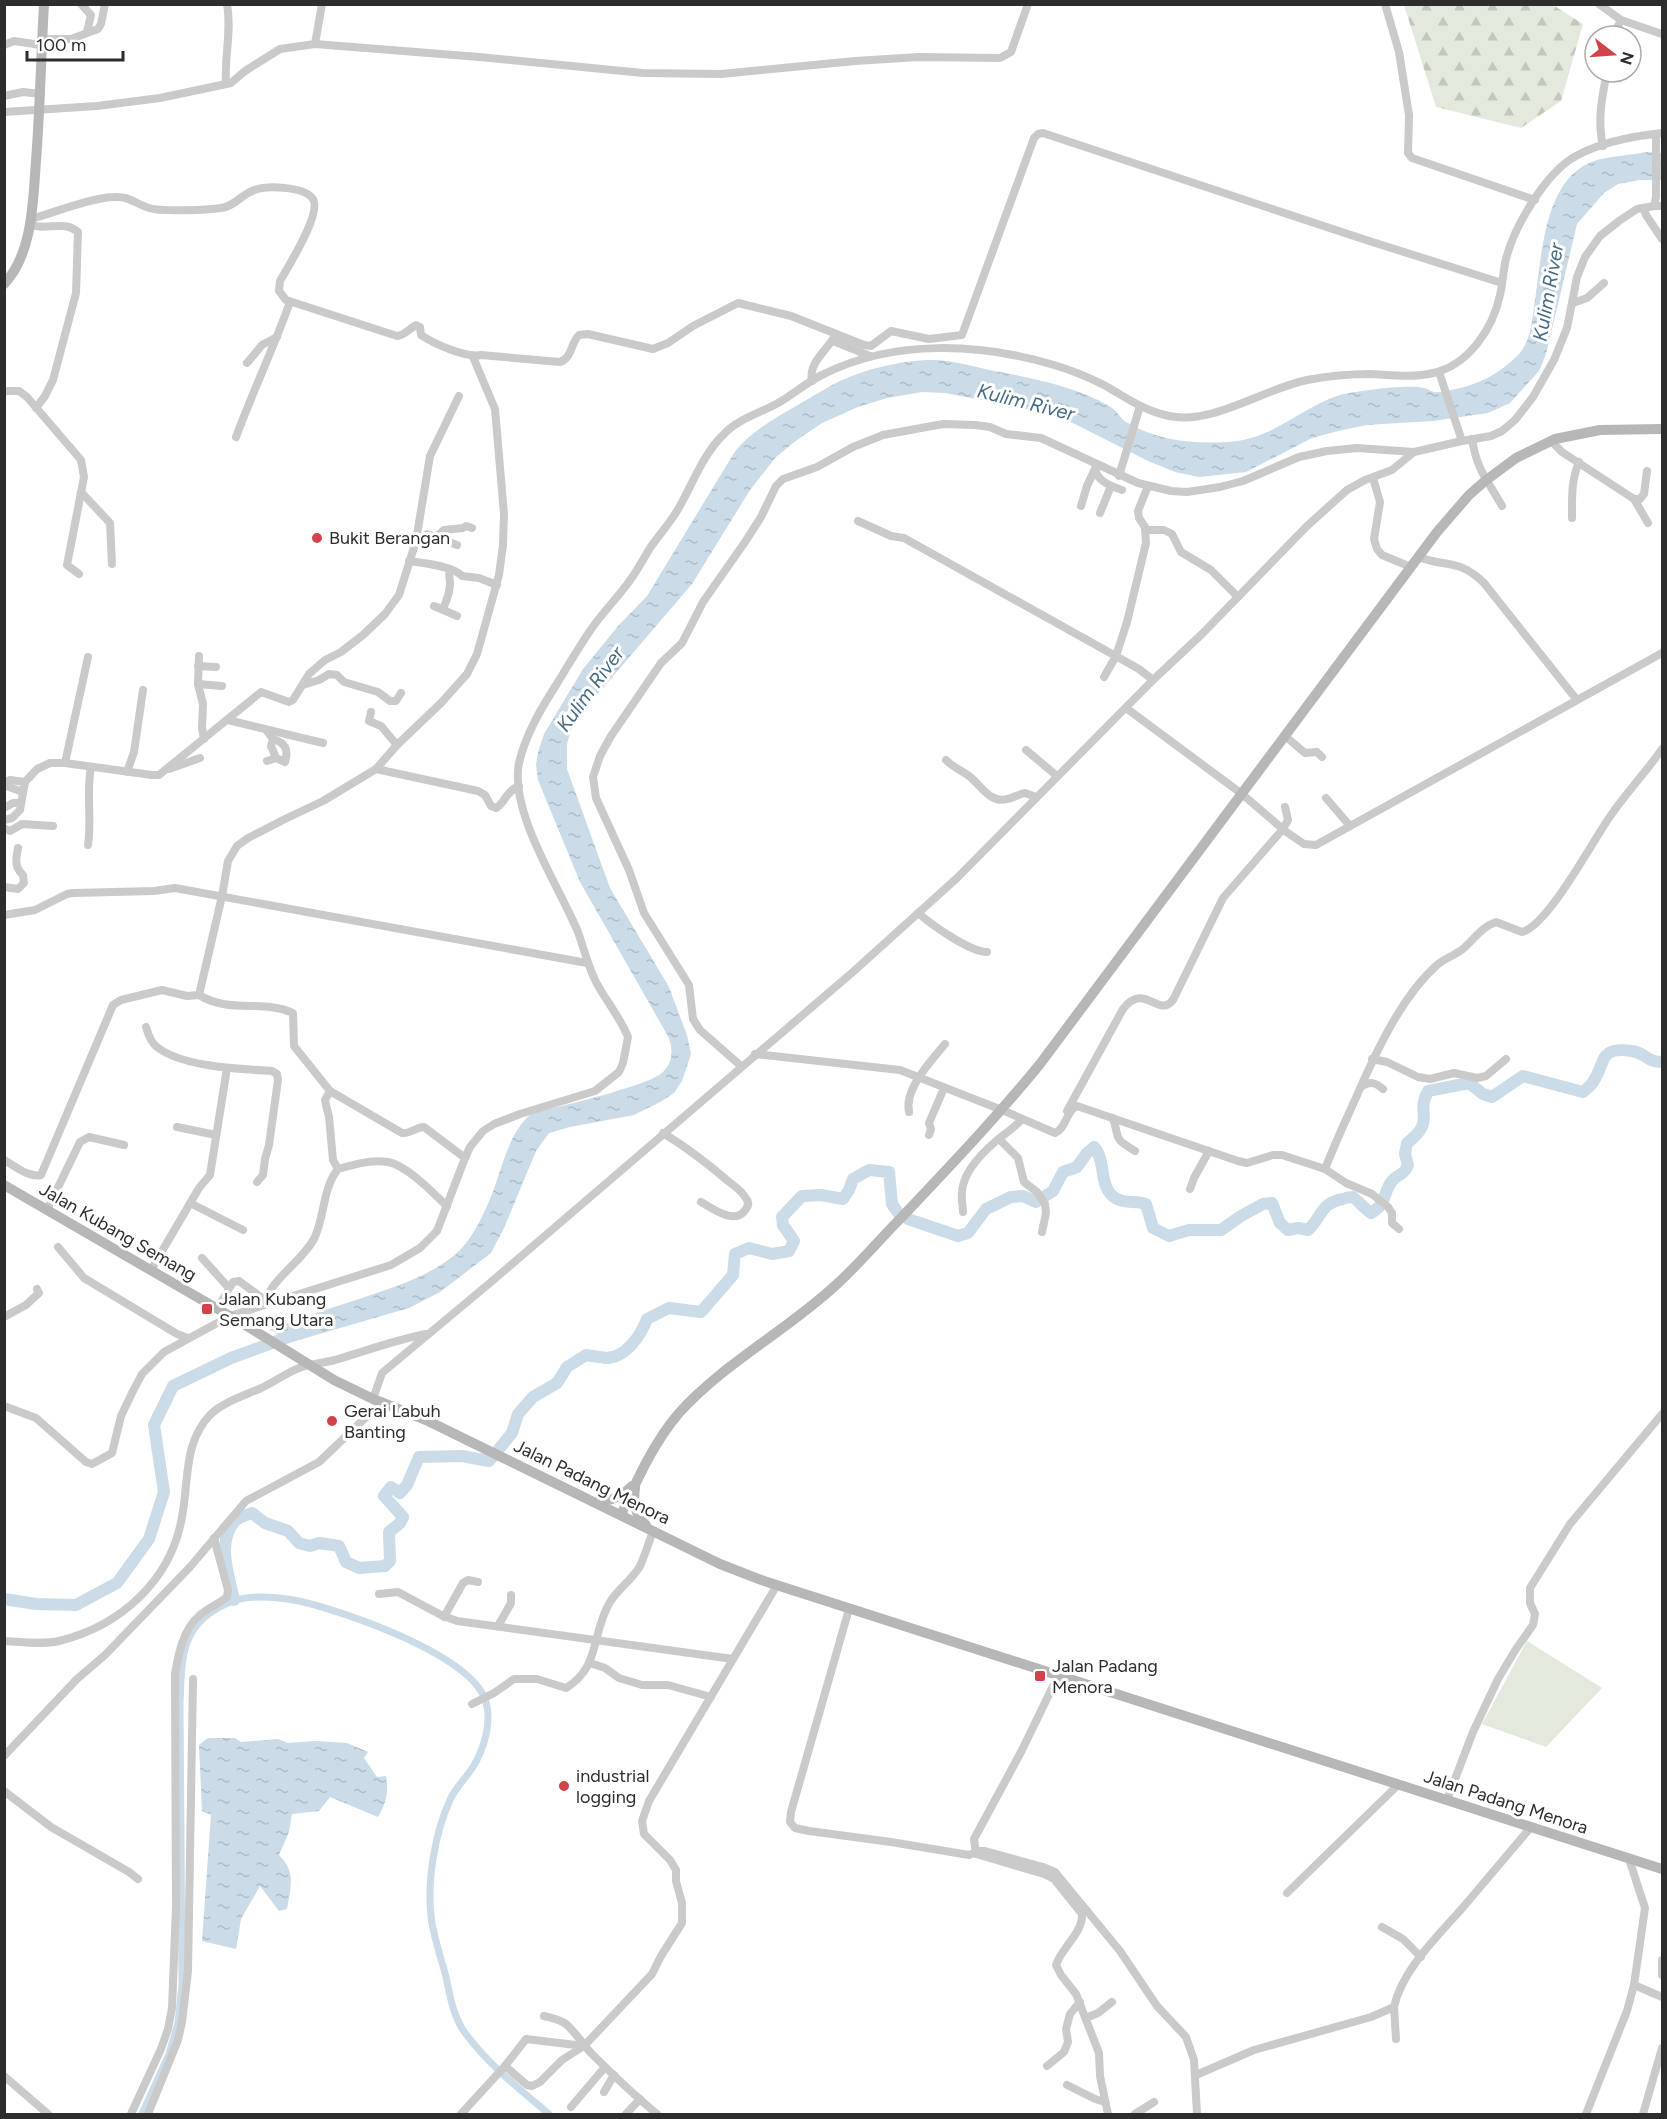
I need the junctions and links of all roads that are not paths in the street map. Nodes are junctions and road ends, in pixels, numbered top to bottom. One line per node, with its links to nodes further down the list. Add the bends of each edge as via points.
1 (44, 4): 13 (street)
2 (81, 4): 11 (street, via 91,15)
3 (105, 4): 11 (street, via 98,29)
4 (227, 4): 16 (street, via 230,32)
5 (322, 4): 14 (street)
6 (1028, 4): 14 (street, via 1011,52 1000,58 919,57 721,74 643,73)
7 (1385, 4): 24 (street, via 1399,52 1409,116 1408,153 1412,158)
8 (1599, 4): 9 (street)
9 (1621, 20): 10 (street); 12 (street)
10 (1619, 24)
11 (87, 32): 13 (street, via 72,39)
12 (1662, 34)
13 (42, 42): 15 (street, via 14,41); 18 (street)
14 (315, 44): 16 (street, via 280,50)
15 (4, 45)
16 (226, 84): 20 (street, via 160,98)
17 (1604, 84): 23 (street, via 1599,130)
18 (41, 94): 19 (street); 20 (street)
19 (4, 96)
20 (40, 110): 21 (street); 27 (street)
21 (4, 112)
22 (1659, 134): 23 (street, via 1630,137); 25 (street, via 1655,144)
23 (1603, 146): 24 (street, via 1576,156 1556,170)
24 (1535, 200): 29 (street, via 1515,234)
25 (1658, 206): 26 (street)
26 (1643, 208): 28 (street); 33 (street, via 1600,236 1585,257)
27 (31, 222): 31 (street, via 24,250); 32 (street, via 114,197 134,200 149,208 215,209 232,206 254,190 288,188 305,192 313,199 313,219 280,281 279,291); 45 (street, via 37,228 63,225 78,232 76,293 53,380)
28 (1662, 239)
29 (1502, 283): 35 (street, via 1043,133 1034,138 962,335 929,339 891,331 871,346); 41 (street, via 1493,319 1482,338)
30 (1605, 283): 33 (street, via 1587,298)
31 (4, 284)
32 (291, 302): 34 (street); 37 (street, via 397,336 420,327 421,335 430,342)
33 (1573, 303): 50 (street, via 1554,360 1533,397 1502,431)
34 (278, 336): 36 (street); 39 (street)
35 (835, 338): 37 (street, via 790,316 738,303 653,349 588,334 573,341 570,355 560,362); 38 (street); 42 (street, via 815,362)
36 (262, 345): 39 (street); 40 (street)
37 (473, 357): 81 (street, via 491,397 496,422 504,514)
38 (871, 357): 42 (street, via 843,365); 46 (street, via 946,348 1028,358 1101,383)
39 (267, 359): 48 (street)
40 (247, 363)
41 (1439, 374): 46 (street, via 1305,380 1204,416 1187,418); 49 (street)
42 (812, 381): 123 (street, via 726,431 717,442 676,512 594,625 543,705 520,758)
43 (4, 391): 45 (street, via 19,391)
44 (459, 396): 73 (street, via 430,456)
45 (36, 408): 62 (street, via 81,460)
46 (1138, 410): 56 (street)
47 (1662, 429): 51 (street, via 1600,430)
48 (237, 436)
49 (1460, 436): 50 (street); 52 (street)
50 (1472, 439): 58 (street, via 1475,460)
51 (1551, 441): 53 (street); 58 (street, via 1516,458)
52 (1414, 452): 57 (street, via 1392,470); 60 (street, via 1357,448 1327,451 1220,488 1187,492)
53 (1579, 462): 63 (street); 67 (street, via 1574,474)
54 (1095, 468): 56 (street); 59 (street, via 1095,475); 64 (street); 150 (street, via 1058,444 1041,438 975,425 943,424 883,435 783,479 703,602 682,643 661,663 611,736 593,777 596,798 644,912 689,985 693,1020)
55 (1647, 471): 63 (street, via 1644,494)
56 (1119, 476): 60 (street)
57 (1373, 478): 78 (street, via 1380,502 1374,539 1377,549 1382,555); 82 (street, via 1347,490)
58 (1485, 481): 65 (street); 75 (street)
59 (1110, 486): 61 (street); 66 (street)
60 (1148, 486): 71 (street, via 1138,511)
61 (1122, 489)
62 (81, 492): 77 (street, via 110,523); 80 (street, via 67,565)
63 (1634, 499): 69 (street)
64 (1081, 506)
65 (1502, 506)
66 (1100, 513)
67 (1572, 518)
68 (858, 521): 88 (street, via 904,538)
69 (1648, 523)
70 (472, 528): 72 (street, via 444,530)
71 (1145, 530): 82 (street, via 1172,534 1181,552 1211,570); 88 (street, via 1146,543)
72 (437, 536): 73 (street, via 428,534); 74 (street)
73 (416, 541): 76 (street)
74 (457, 545)
75 (1419, 557): 78 (street); 99 (street, via 1454,564 1484,583)
76 (410, 561): 79 (street); 95 (street, via 399,595 385,614 341,652 325,660)
77 (112, 564)
78 (1412, 567): 104 (street)
79 (450, 570): 81 (street); 84 (street)
80 (79, 574)
81 (497, 585): 108 (street, via 477,654 466,674)
82 (1238, 597): 93 (street)
83 (434, 606): 84 (street)
84 (443, 609): 85 (street)
85 (456, 616)
86 (1662, 653): 99 (street)
87 (199, 656): 90 (street)
88 (1116, 656): 92 (street); 93 (street)
89 (88, 657): 116 (street)
90 (198, 666): 91 (street); 94 (street)
91 (216, 667)
92 (1104, 676)
93 (1153, 680): 100 (street)
94 (198, 684): 96 (street); 105 (street)
95 (303, 685): 98 (street, via 329,674 378,692 390,701 396,701); 102 (street, via 289,702 261,693)
96 (222, 686)
97 (143, 690): 120 (street, via 134,752)
98 (401, 693)
99 (1577, 700): 133 (street)
100 (1126, 708): 121 (street); 125 (street)
101 (371, 712): 108 (street, via 369,721 381,726)
102 (228, 720): 103 (street); 105 (street)
103 (267, 731): 106 (street); 107 (street)
104 (1285, 736): 111 (street, via 1305,753 1317,752); 125 (street)
105 (204, 739): 118 (street)
106 (273, 739): 113 (street, via 271,746); 113 (street, via 288,752 285,762)
107 (323, 743)
108 (397, 745): 119 (street)
109 (1662, 749): 148 (street, via 1611,814 1537,924 1522,932 1496,922 1437,965 1400,1012)
110 (1026, 750): 121 (street)
111 (1322, 757)
112 (200, 758): 118 (street)
113 (276, 758): 115 (street)
114 (946, 760): 126 (street, via 998,800 1025,793)
115 (267, 761)
116 (65, 763): 117 (street); 122 (street, via 50,763 37,769)
117 (91, 767): 120 (street); 136 (street)
118 (168, 769): 120 (street, via 159,775)
119 (376, 769): 123 (street, via 478,791 496,808 511,789); 139 (street, via 237,846 228,861)
120 (127, 772)
121 (1058, 776): 126 (street)
122 (25, 782): 124 (street); 124 (street, via 5,782)
123 (519, 786): 143 (street, via 527,821 577,929)
124 (22, 792): 128 (street)
125 (1242, 794): 135 (street); 157 (street)
126 (1036, 797): 140 (street)
127 (1326, 798): 133 (street)
128 (21, 803): 130 (street); 131 (street, via 12,818)
129 (1285, 807): 135 (street, via 1288,820)
130 (4, 808)
131 (4, 820)
132 (53, 826): 134 (street, via 22,824 10,831)
133 (1350, 826): 135 (street, via 1310,846)
134 (4, 828)
135 (1283, 829): 163 (street, via 1222,898 1170,1004 1135,998 1122,1009)
136 (88, 845)
137 (18, 848): 138 (street, via 15,861 24,883 18,889)
138 (4, 887)
139 (222, 896): 141 (street, via 175,888 73,893 35,910); 143 (street); 144 (street)
140 (918, 913): 142 (street, via 978,952); 147 (street)
141 (4, 915)
142 (987, 952)
143 (587, 963): 170 (street, via 628,1037 619,1072 596,1091 494,1124 483,1131)
144 (200, 994): 156 (street, via 221,1005 279,1008 293,1013 294,1046); 171 (street, via 187,996 162,990 121,999 113,1005 41,1175 35,1177)
145 (146, 1027): 151 (street, via 156,1047 177,1059)
146 (945, 1044): 152 (street)
147 (755, 1054): 150 (street); 152 (street, via 864,1065)
148 (1372, 1059): 149 (street, via 1430,1079 1454,1074 1486,1076); 154 (street)
149 (1506, 1059)
150 (741, 1066): 162 (street)
151 (227, 1068): 164 (street); 174 (street, via 277,1074 269,1145 263,1174)
152 (919, 1076): 153 (street); 158 (street, via 907,1102)
153 (944, 1088): 157 (street); 165 (street, via 929,1124)
154 (1360, 1088): 155 (street, via 1376,1083); 173 (street)
155 (1383, 1089)
156 (330, 1091): 170 (street, via 402,1133 424,1127); 172 (street, via 325,1100 333,1160)
157 (1002, 1110): 160 (street); 200 (street, via 837,1284 730,1367 679,1413)
158 (909, 1112)
159 (1113, 1118): 163 (street, via 1077,1106); 168 (street, via 1119,1142); 169 (street)
160 (1022, 1119): 163 (street); 166 (street)
161 (177, 1127): 164 (street)
162 (663, 1133): 177 (street, via 708,1163 744,1194 748,1206 736,1217); 194 (street)
163 (1055, 1133)
164 (216, 1134): 178 (street, via 210,1175)
165 (929, 1135)
166 (999, 1139): 181 (street, via 967,1176 962,1191); 184 (street, via 1018,1158 1024,1182 1043,1202 1046,1209)
167 (124, 1145): 180 (street, via 84,1138)
168 (1135, 1151)
169 (1209, 1151): 173 (street, via 1247,1162 1282,1155); 176 (street)
170 (465, 1158): 179 (street)
171 (4, 1160)
172 (338, 1169): 179 (street, via 366,1162 389,1162 416,1178); 190 (street, via 331,1179 313,1239)
173 (1325, 1169): 182 (street, via 1346,1184 1372,1194 1388,1207 1392,1223)
174 (256, 1182)
175 (4, 1185): 180 (street, Jalan Kubang Semang)
176 (1190, 1189)
177 (700, 1202)
178 (190, 1203): 183 (street); 187 (street)
179 (447, 1206): 190 (street, via 437,1231 420,1248 391,1265)
180 (47, 1210): 187 (street, Jalan Kubang Semang)
181 (963, 1212)
182 (1399, 1229)
183 (243, 1230)
184 (1042, 1232)
185 (58, 1247): 195 (street, via 84,1278)
186 (202, 1258): 188 (street)
187 (151, 1270): 191 (street, Jalan Kubang Semang)
188 (229, 1288): 190 (street, via 239,1281); 191 (street)
189 (37, 1289): 193 (street, via 39,1293 26,1305)
190 (264, 1303): 192 (street)
191 (217, 1309): 192 (street, Jalan Kubang Semang)
192 (230, 1316): 195 (street); 196 (street, Jalan Kubang Semang)
193 (4, 1317)
194 (429, 1334): 196 (street); 197 (street, via 382,1373)
195 (188, 1338): 198 (street, via 164,1352 142,1374 121,1416 112,1453 92,1464 36,1418)
196 (308, 1363): 197 (street, Jalan Padang Menora); 213 (street, via 225,1404 198,1431 190,1452 177,1537 161,1573 140,1598 109,1622 57,1641)
197 (378, 1400): 201 (street, Jalan Padang Menora); 204 (street, via 319,1462 246,1501)
198 (4, 1406)
199 (1662, 1414): 223 (street, via 1570,1524 1530,1588 1533,1625 1498,1679)
200 (636, 1481): 201 (street, via 611,1501); 202 (street); 203 (street, via 636,1509 642,1522)
201 (596, 1503): 202 (street, Jalan Padang Menora)
202 (621, 1515): 203 (street, Jalan Padang Menora)
203 (653, 1531): 206 (street, Jalan Padang Menora, via 720,1564); 212 (street, via 639,1567 610,1601)
204 (214, 1538): 220 (street, via 158,1601); 257 (street, via 227,1597 193,1622 175,1674 176,1907 172,2008 168,2029)
205 (478, 1582): 210 (street, via 463,1582)
206 (777, 1585): 209 (street, Jalan Padang Menora); 214 (street)
207 (379, 1594): 210 (street, via 399,1592)
208 (511, 1595): 211 (street, via 512,1603)
209 (849, 1608): 216 (street, Jalan Padang Menora); 225 (street, via 790,1822 795,1828 809,1831)
210 (444, 1617): 211 (street)
211 (498, 1626): 212 (street)
212 (597, 1640): 214 (street); 215 (street)
213 (4, 1641)
214 (733, 1659): 218 (street)
215 (590, 1663): 218 (street, via 642,1685 668,1685); 219 (street, via 583,1675 566,1688 537,1678 514,1679)
216 (1058, 1676): 221 (street, Jalan Padang Menora); 225 (street, via 974,1839)
217 (193, 1679): 258 (street, via 188,1971 178,2040)
218 (711, 1696): 242 (street, via 649,1802 642,1821 644,1834 676,1870 682,1923 652,1974)
219 (472, 1704)
220 (4, 1756)
221 (1398, 1785): 223 (street, Jalan Padang Menora); 229 (street)
222 (4, 1791): 228 (street, via 51,1827)
223 (1447, 1800): 224 (street, Jalan Padang Menora)
224 (1531, 1827): 226 (street, Jalan Padang Menora); 231 (street)
225 (976, 1853): 236 (street, via 1054,1879 1082,1914 1081,1926 1056,1965); 248 (street, via 985,1851 1055,1872 1120,1951 1157,2006 1186,2037)
226 (1629, 1859): 227 (street, Jalan Padang Menora); 234 (street, via 1645,1908)
227 (1662, 1869)
228 (138, 1880)
229 (1287, 1893)
230 (1382, 1927): 231 (street)
231 (1421, 1957): 238 (street, via 1404,1980)
232 (1662, 1960): 233 (street)
233 (1662, 1975)
234 (1634, 1985): 235 (street); 265 (street)
235 (1662, 1997)
236 (1080, 2002): 240 (street); 244 (street, via 1070,2013 1064,2052)
237 (1112, 2002): 240 (street)
238 (1394, 2007): 241 (street); 248 (street, via 1254,2050)
239 (544, 2016): 242 (street, via 564,2023)
240 (1086, 2018): 253 (street, via 1099,2053)
241 (1396, 2039)
242 (584, 2046): 245 (street); 246 (street, via 526,2039); 246 (street, via 532,2086)
243 (1662, 2048): 266 (street)
244 (1047, 2066)
245 (605, 2067): 247 (street); 255 (street)
246 (503, 2068): 259 (street)
247 (614, 2075): 251 (street); 252 (street)
248 (1196, 2075): 264 (street)
249 (4, 2076): 256 (street)
250 (1067, 2085): 253 (street)
251 (604, 2092)
252 (640, 2099): 260 (street); 261 (street)
253 (1105, 2102): 262 (street)
254 (1154, 2102): 263 (street)
255 (571, 2107)
256 (48, 2115)
257 (131, 2115)
258 (148, 2115)
259 (461, 2115)
260 (626, 2115)
261 (657, 2115)
262 (1108, 2115)
263 (1134, 2115)
264 (1197, 2115)
265 (1586, 2115)
266 (1643, 2115)

